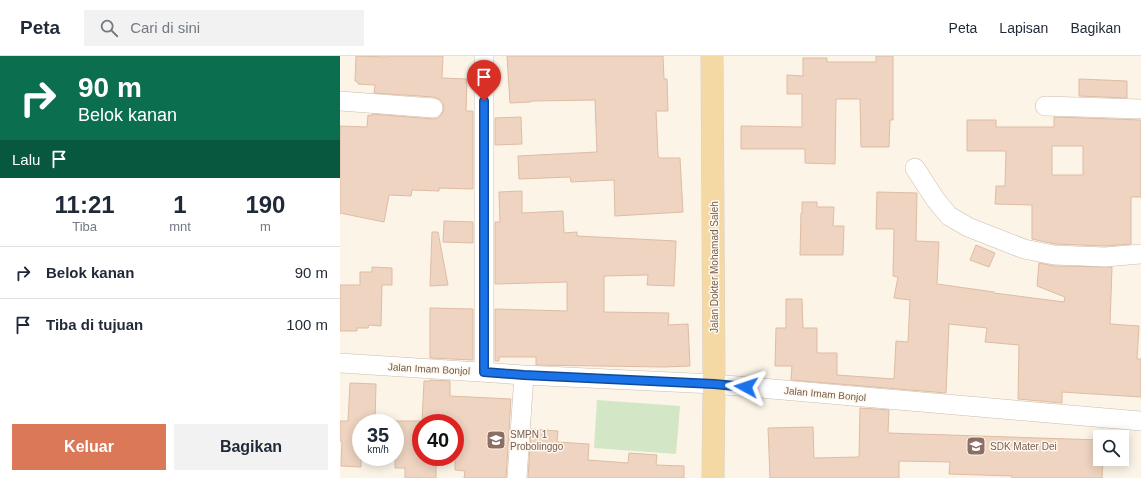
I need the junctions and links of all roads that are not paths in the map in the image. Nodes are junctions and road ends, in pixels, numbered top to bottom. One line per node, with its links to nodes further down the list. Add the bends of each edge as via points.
1 (484, 56): 10 (street)
2 (712, 56): 12 (main road, Jalan Dokter Mohamad Saleh)
3 (340, 101): 5 (street)
4 (1045, 106): 6 (street)
5 (433, 108)
6 (1141, 109)
7 (915, 168): 8 (street, via 949,216 968,227 1024,249 1054,254 1105,257)
8 (1141, 254)
9 (340, 363): 10 (street, Jalan Imam Bonjol)
10 (484, 372): 11 (street, Jalan Imam Bonjol)
11 (524, 375): 12 (street, Jalan Imam Bonjol); 14 (street)
12 (714, 384): 13 (street, Jalan Imam Bonjol); 15 (main road, Jalan Dokter Mohamad Saleh)
13 (1141, 422)
14 (517, 478)
15 (713, 478)

